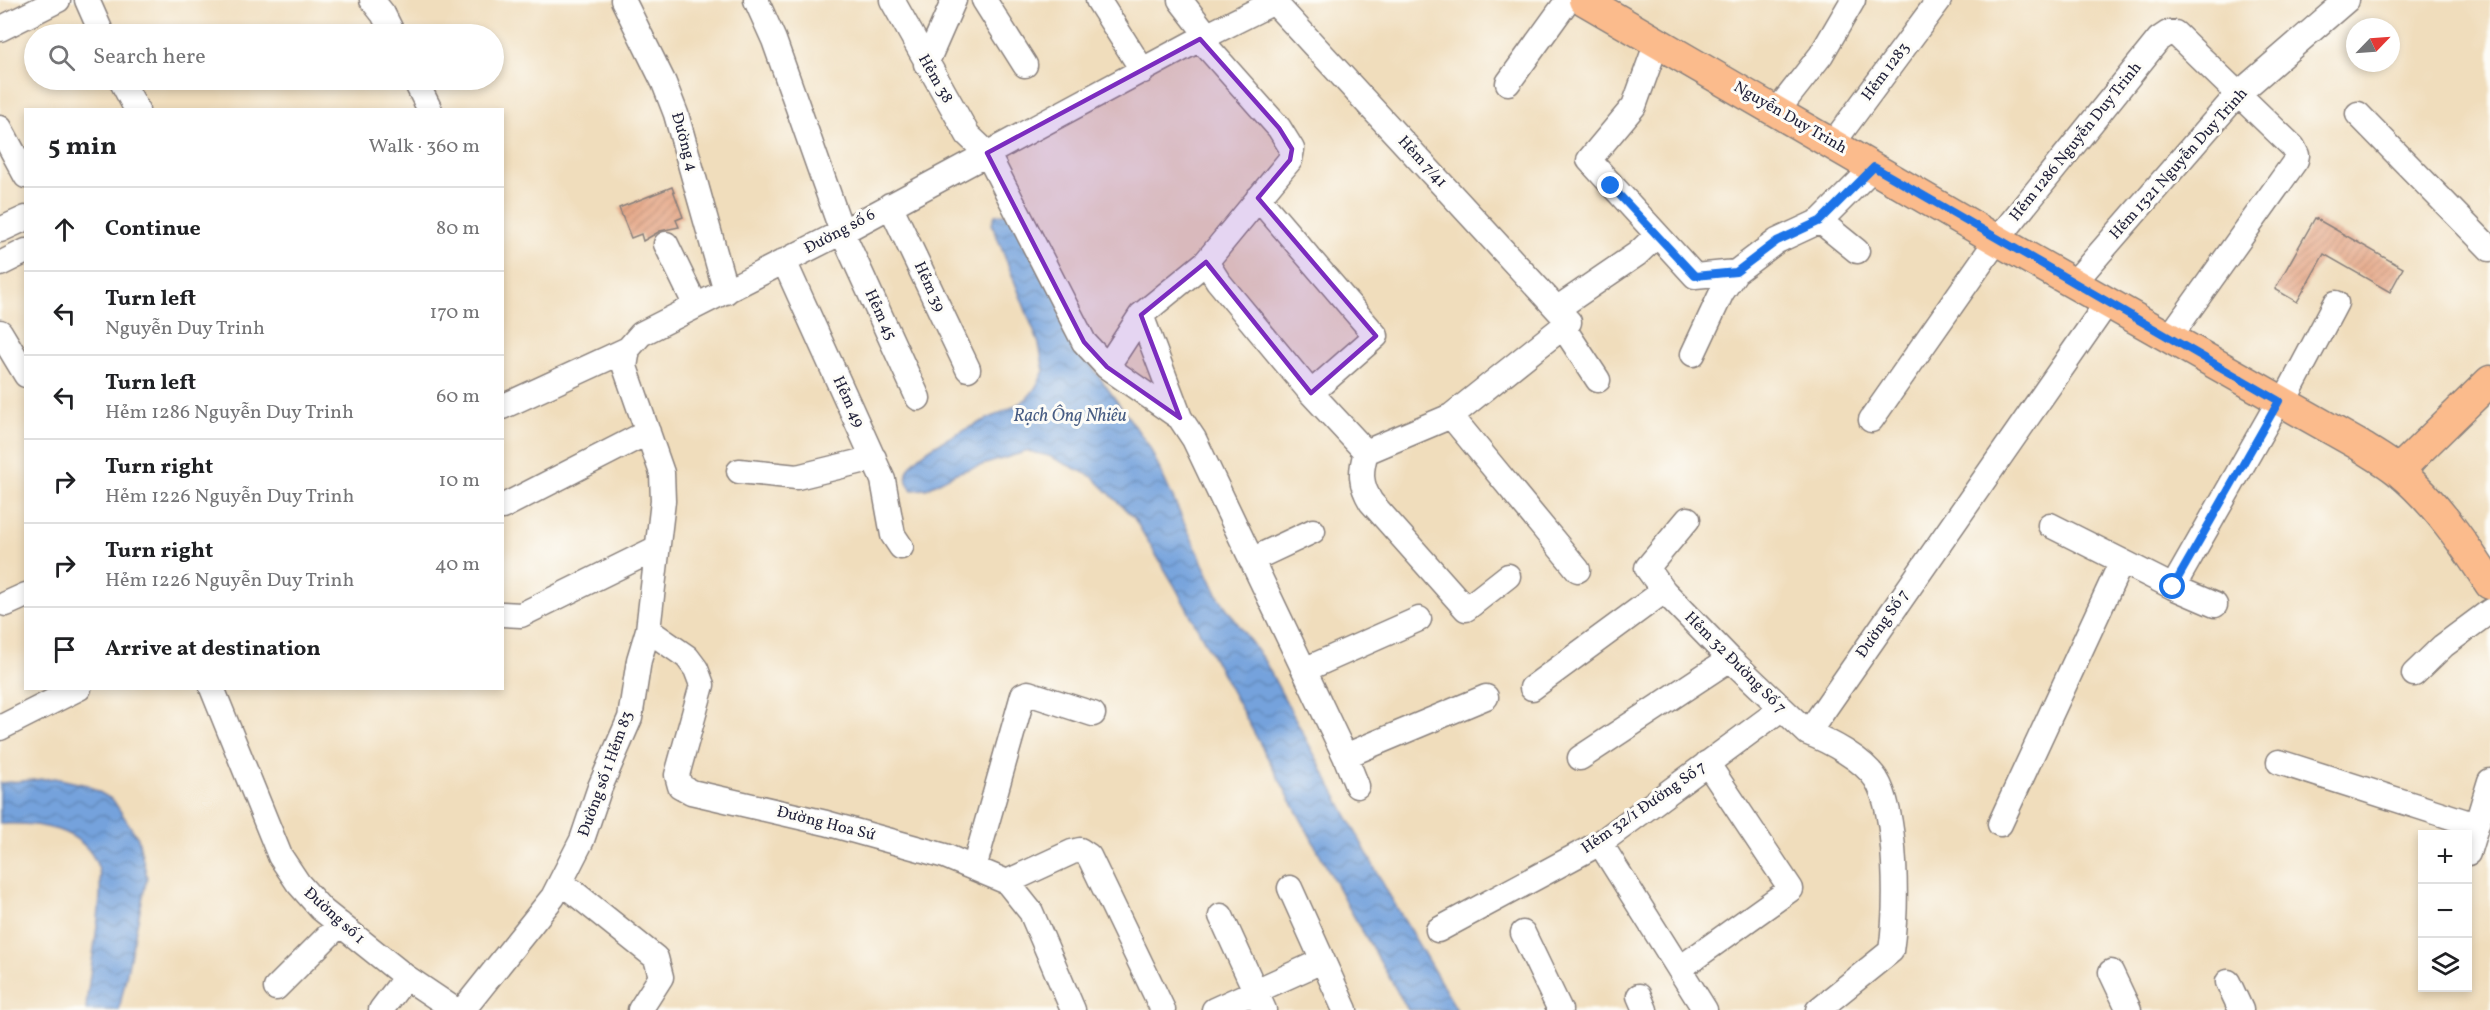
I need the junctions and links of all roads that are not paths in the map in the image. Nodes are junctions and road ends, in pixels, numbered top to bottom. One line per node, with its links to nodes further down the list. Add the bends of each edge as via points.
1 (58, 0): 19 (street)
2 (87, 0): 17 (street)
3 (372, 0): 18 (street)
4 (623, 0): 55 (street, Đường 4, via 676,114)
5 (756, 0): 43 (street, Hẻm 45)
6 (892, 0): 22 (street, Hẻm 38)
7 (954, 0): 22 (street)
8 (984, 0): 23 (street)
9 (1098, 0): 24 (street)
10 (1180, 0): 20 (street)
11 (1568, 0): 25 (street)
12 (1853, 0): 31 (street, via 1821,55)
13 (1939, 0): 34 (street, Hẻm 1283)
14 (2345, 0): 28 (street, Hẻm 1321 Nguyễn Duy Trinh)
15 (1276, 1): 20 (street, Đường số 6); 60 (street, Hẻm 7/41)
16 (1594, 2): 21 (main road, Nguyễn Duy Trinh)
17 (98, 24)
18 (388, 24)
19 (0, 29)
20 (1204, 37): 24 (street, Đường số 6); 38 (street, via 1292,149 1290,160)
21 (1657, 42): 31 (main road, Nguyễn Duy Trinh); 44 (street, via 1634,106 1589,160)
22 (926, 64): 35 (street, Hẻm 38, via 968,135)
23 (1025, 65)
24 (1143, 71): 35 (street, Đường số 6)
25 (1508, 83)
26 (126, 90): 29 (street)
27 (420, 90): 30 (street)
28 (2237, 95): 45 (street, Hẻm 1286 Nguyễn Duy Trinh, via 2175,33 2168,33 2159,39); 54 (street, Hẻm 1321 Nguyễn Duy Trinh); 61 (street, via 2293,147 2296,160)
29 (136, 108)
30 (429, 108)
31 (1777, 111): 34 (main road, Nguyễn Duy Trinh)
32 (2358, 114): 47 (street)
33 (0, 128): 37 (street)
34 (1833, 143): 36 (main road, Nguyễn Duy Trinh)
35 (987, 153): 39 (street, Đường số 6); 65 (street, Hẻm 38, via 1084,342)
36 (1874, 167): 41 (street); 45 (main road, Nguyễn Duy Trinh)
37 (24, 172)
38 (1258, 198): 51 (street); 70 (street, via 1376,336)
39 (890, 205): 43 (street, Đường số 6); 66 (street, Hẻm 39)
40 (24, 219): 42 (street)
41 (1820, 221): 48 (street); 53 (street, via 1777,241)
42 (0, 230)
43 (842, 232): 50 (street, Đường số 6); 71 (street, Hẻm 45)
44 (1657, 235): 53 (street, via 1695,276); 60 (street)
45 (1997, 240): 54 (main road, Nguyễn Duy Trinh); 76 (street, Hẻm 1286 Nguyễn Duy Trinh)
46 (666, 244): 58 (street)
47 (2490, 249)
48 (1857, 251)
49 (24, 252): 52 (street)
50 (784, 261): 55 (street, Đường số 6); 79 (street, Hẻm 49)
51 (1206, 262): 59 (street); 70 (street)
52 (0, 264)
53 (1736, 272): 64 (street, via 1722,292)
54 (2073, 284): 56 (main road, Nguyễn Duy Trinh)
55 (726, 292): 58 (street, Đường số 6)
56 (2107, 303): 61 (main road, Nguyễn Duy Trinh); 110 (street, Đường Số 7)
57 (2336, 303): 72 (street)
58 (696, 306): 63 (street, Đường số 6, via 641,334)
59 (1141, 315): 65 (street); 75 (street)
60 (1563, 319): 68 (street, Hẻm 7/41); 74 (street)
61 (2169, 338): 72 (main road, Nguyễn Duy Trinh)
62 (4, 347): 67 (street)
63 (628, 349): 73 (street, Đường số 6); 77 (street, via 625,367)
64 (1693, 354)
65 (1107, 367): 75 (street, Hẻm 38)
66 (968, 369)
67 (24, 372)
68 (1598, 380)
69 (2490, 381): 81 (main road)
70 (1311, 393): 78 (street)
71 (918, 398)
72 (2281, 402): 81 (main road, Nguyễn Duy Trinh); 93 (street)
73 (504, 406)
74 (1451, 416): 78 (street); 90 (street)
75 (1180, 418): 88 (street, via 1194,439)
76 (1871, 420)
77 (648, 432): 82 (street); 87 (street, Đường số 1 Hẻm 83, via 662,473)
78 (1366, 452): 91 (street, via 1360,472 1367,496 1466,609)
79 (874, 458): 80 (street, via 797,477); 86 (street, Hẻm 49, via 883,480 894,535)
80 (739, 471)
81 (2398, 471): 92 (main road, Nguyễn Duy Trinh, via 2431,504)
82 (504, 506)
83 (1688, 519): 94 (street, Hẻm 32 Đường Số 7, via 1647,568)
84 (2050, 525): 89 (street)
85 (1313, 531): 88 (street)
86 (901, 547)
87 (657, 548): 97 (street, via 521,615); 99 (street, Đường số 1 Hẻm 83)
88 (1251, 560): 101 (street)
89 (2121, 563): 93 (street); 117 (street)
90 (1578, 570)
91 (1508, 576)
92 (2490, 584)
93 (2173, 587): 95 (street)
94 (1664, 591): 100 (street, Hẻm 32 Đường Số 7); 103 (street)
95 (2215, 605)
96 (2490, 611): 102 (street, via 2443,646)
97 (504, 614)
98 (1419, 619): 101 (street)
99 (648, 630): 121 (street, Đường Hoa Sứ, via 687,657 702,686 677,775 680,786 691,792 913,847); 122 (street, Đường số 1 Hẻm 83, via 630,718 582,840)
100 (1730, 659): 107 (street, Hẻm 32 Đường Số 7); 112 (street)
101 (1304, 670): 111 (street)
102 (2414, 674)
103 (1532, 687)
104 (76, 690): 109 (street)
105 (213, 690): 126 (street, Đường số 1, via 280,856 298,883)
106 (1486, 698): 111 (street)
107 (1781, 709): 110 (street, Hẻm 32 Đường Số 7); 114 (street, Hẻm 32/1 Đường Số 7)
108 (1093, 714): 121 (street, via 1023,694)
109 (0, 728)
110 (1808, 734): 146 (street, via 1848,753 1876,778 1890,822 1895,923 1891,951)
111 (1345, 756): 116 (street)
112 (1580, 758)
113 (2279, 762): 118 (street)
114 (1707, 763): 120 (street, Hẻm 32/1 Đường Số 7); 130 (street, via 1791,889)
115 (2490, 781): 118 (street)
116 (1357, 786)
117 (2000, 824)
118 (2476, 825): 119 (street)
119 (2472, 839)
120 (1600, 843): 127 (street, Hẻm 32/1 Đường Số 7); 130 (street)
121 (974, 868): 123 (street, Đường Hoa Sứ)
122 (561, 882): 138 (street, Đường số 1 Hẻm 83); 139 (street, via 656,958 661,976)
123 (1007, 882): 140 (street, Đường Hoa Sứ, via 1031,912); 141 (street, via 1072,852 1080,850 1089,856)
124 (1290, 888): 129 (street)
125 (1221, 916): 135 (street)
126 (340, 924): 132 (street, Đường số 1); 134 (street)
127 (1438, 930)
128 (1523, 933): 144 (street)
129 (1323, 961): 135 (street); 143 (street)
130 (1679, 969): 145 (street)
131 (2111, 972): 147 (street)
132 (406, 977): 136 (street); 137 (street, Đường số 1)
133 (2228, 982): 148 (street)
134 (276, 988)
135 (1260, 1000): 142 (street)
136 (381, 1010)
137 (455, 1010)
138 (463, 1010)
139 (640, 1010)
140 (1073, 1010)
141 (1162, 1010)
142 (1214, 1010)
143 (1345, 1010)
144 (1560, 1010)
145 (1705, 1010)
146 (1818, 1010)
147 (2129, 1010)
148 (2241, 1010)

